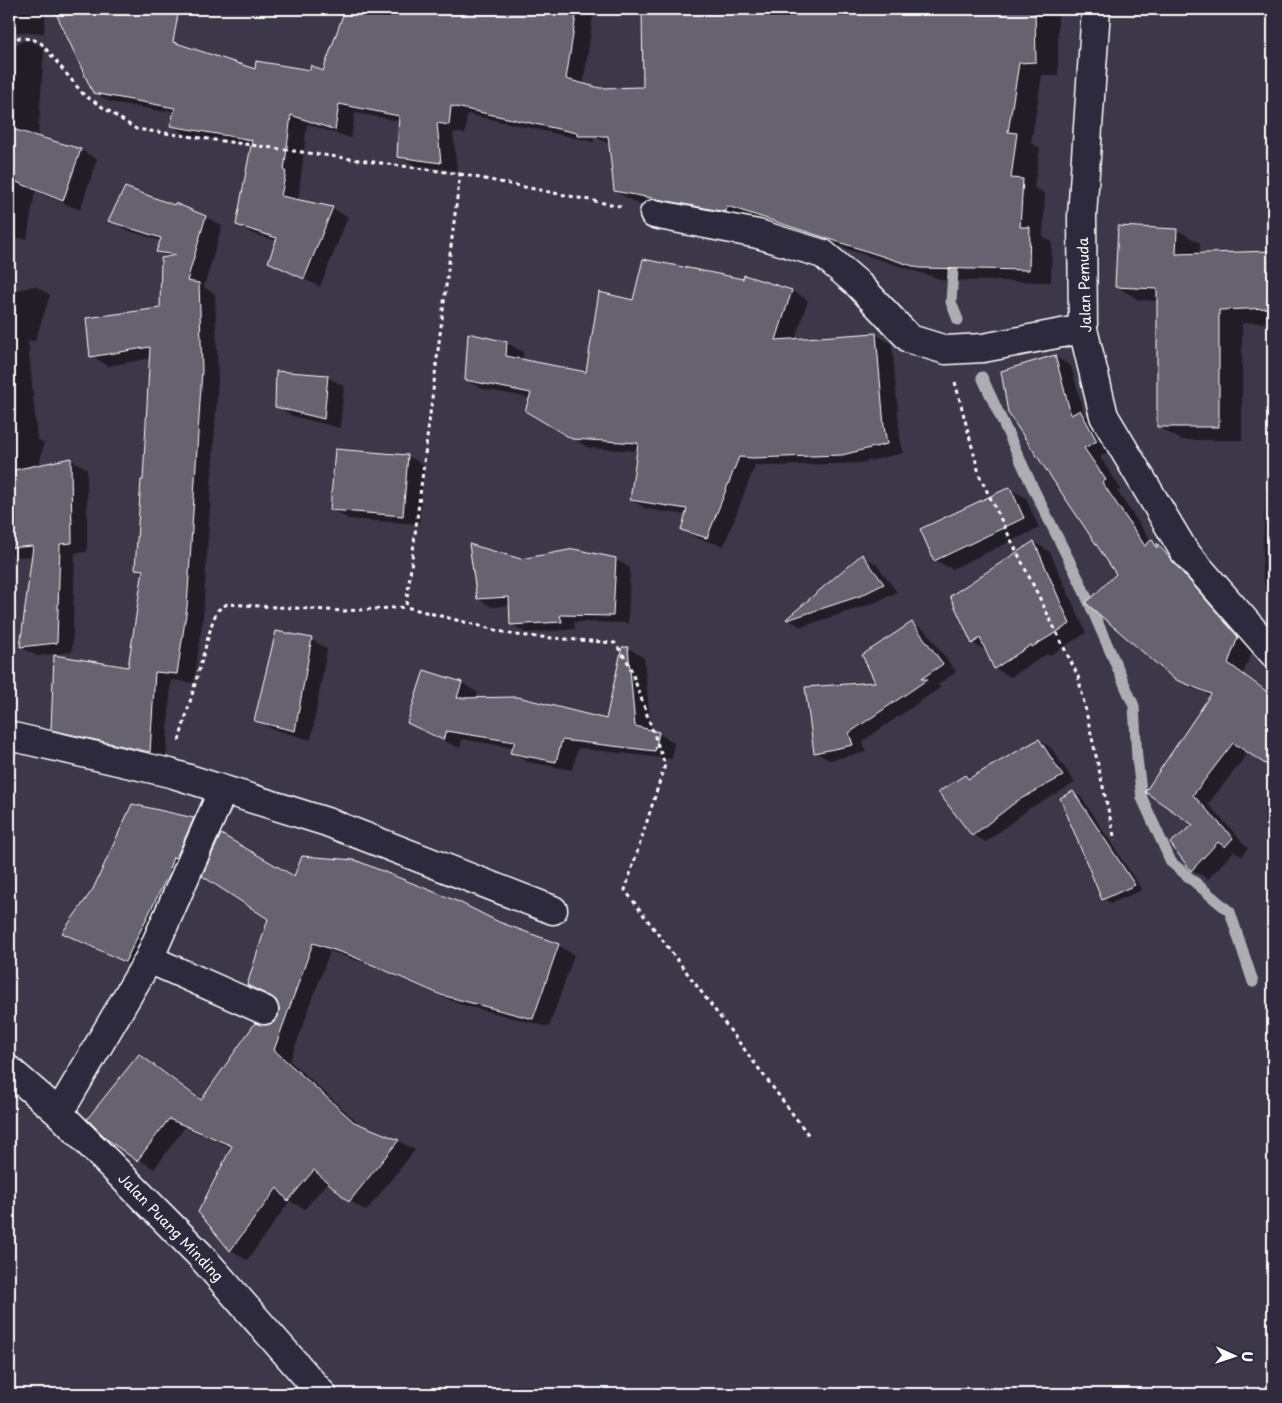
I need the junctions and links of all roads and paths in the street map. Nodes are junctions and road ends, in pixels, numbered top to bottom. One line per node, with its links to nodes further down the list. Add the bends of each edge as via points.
1 (1096, 9): 5 (street, Jalan Pemuda, via 1082,216)
2 (9, 37): 3 (path, via 41,43 84,95 136,128)
3 (460, 174): 4 (path); 7 (path)
4 (654, 214): 6 (street, via 758,234 824,254 858,284 910,339)
5 (1083, 329): 6 (street, via 983,348); 8 (street, Jalan Pemuda, via 1104,416 1118,440 1184,551)
6 (946, 350): 12 (path, via 980,477 1078,676)
7 (406, 607): 10 (path, via 344,611 227,604 218,610); 18 (path, via 515,635 614,643 628,664 665,765 625,890)
8 (1273, 653)
9 (9, 736): 10 (street)
10 (170, 773): 11 (street)
11 (223, 790): 13 (street, via 327,822); 14 (street)
12 (1115, 840)
13 (553, 910)
14 (149, 959): 15 (street); 17 (street)
15 (264, 1010)
16 (9, 1070): 17 (street, Jalan Puang Minding)
17 (59, 1113): 19 (street, Jalan Puang Minding, via 200,1255)
18 (810, 1137)
19 (322, 1394)

